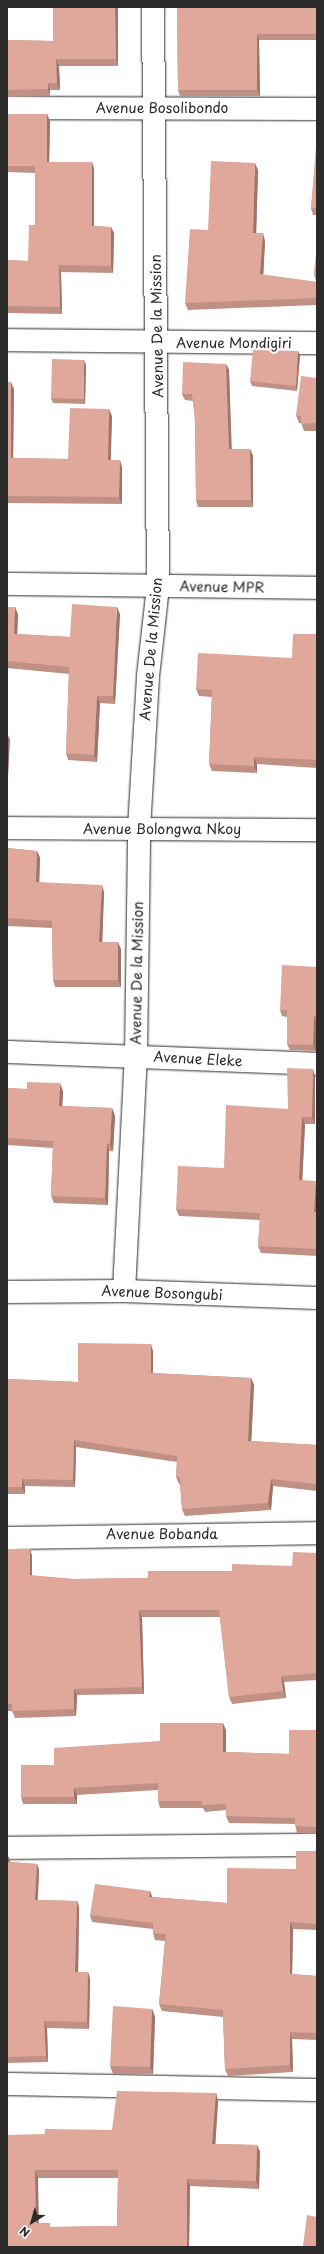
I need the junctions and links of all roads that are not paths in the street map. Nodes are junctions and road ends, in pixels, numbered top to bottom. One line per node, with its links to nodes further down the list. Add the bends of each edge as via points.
1 (153, 7): 3 (street, Avenue De la Mission)
2 (7, 108): 3 (street, Avenue Bosolibondo)
3 (154, 108): 4 (street, Avenue Bosolibondo); 6 (street, Avenue De la Mission)
4 (317, 109)
5 (7, 340): 6 (street, Avenue Mondigiri)
6 (158, 343): 7 (street, Avenue Mondigiri); 9 (street, Avenue De la Mission)
7 (317, 343)
8 (7, 584): 9 (street, Avenue MPR)
9 (158, 587): 10 (street, Avenue MPR); 12 (street, Avenue De la Mission, via 148,676)
10 (317, 588)
11 (7, 828): 12 (street, Avenue Bolongwa Nkoy)
12 (139, 829): 13 (street, Avenue Bolongwa Nkoy); 15 (street, Avenue De la Mission)
13 (317, 830)
14 (7, 1052): 15 (street, Avenue Eleke)
15 (136, 1056): 16 (street, Avenue Eleke); 17 (street, Avenue De la Mission)
16 (317, 1064)
17 (124, 1291): 18 (street, Avenue Bosongubi); 19 (street, Avenue Bosongubi)
18 (7, 1292)
19 (317, 1298)
20 (317, 1533): 21 (street, Avenue Bobanda)
21 (7, 1538)
22 (317, 1844): 23 (street)
23 (7, 1848)
24 (7, 2084): 25 (street)
25 (317, 2090)

